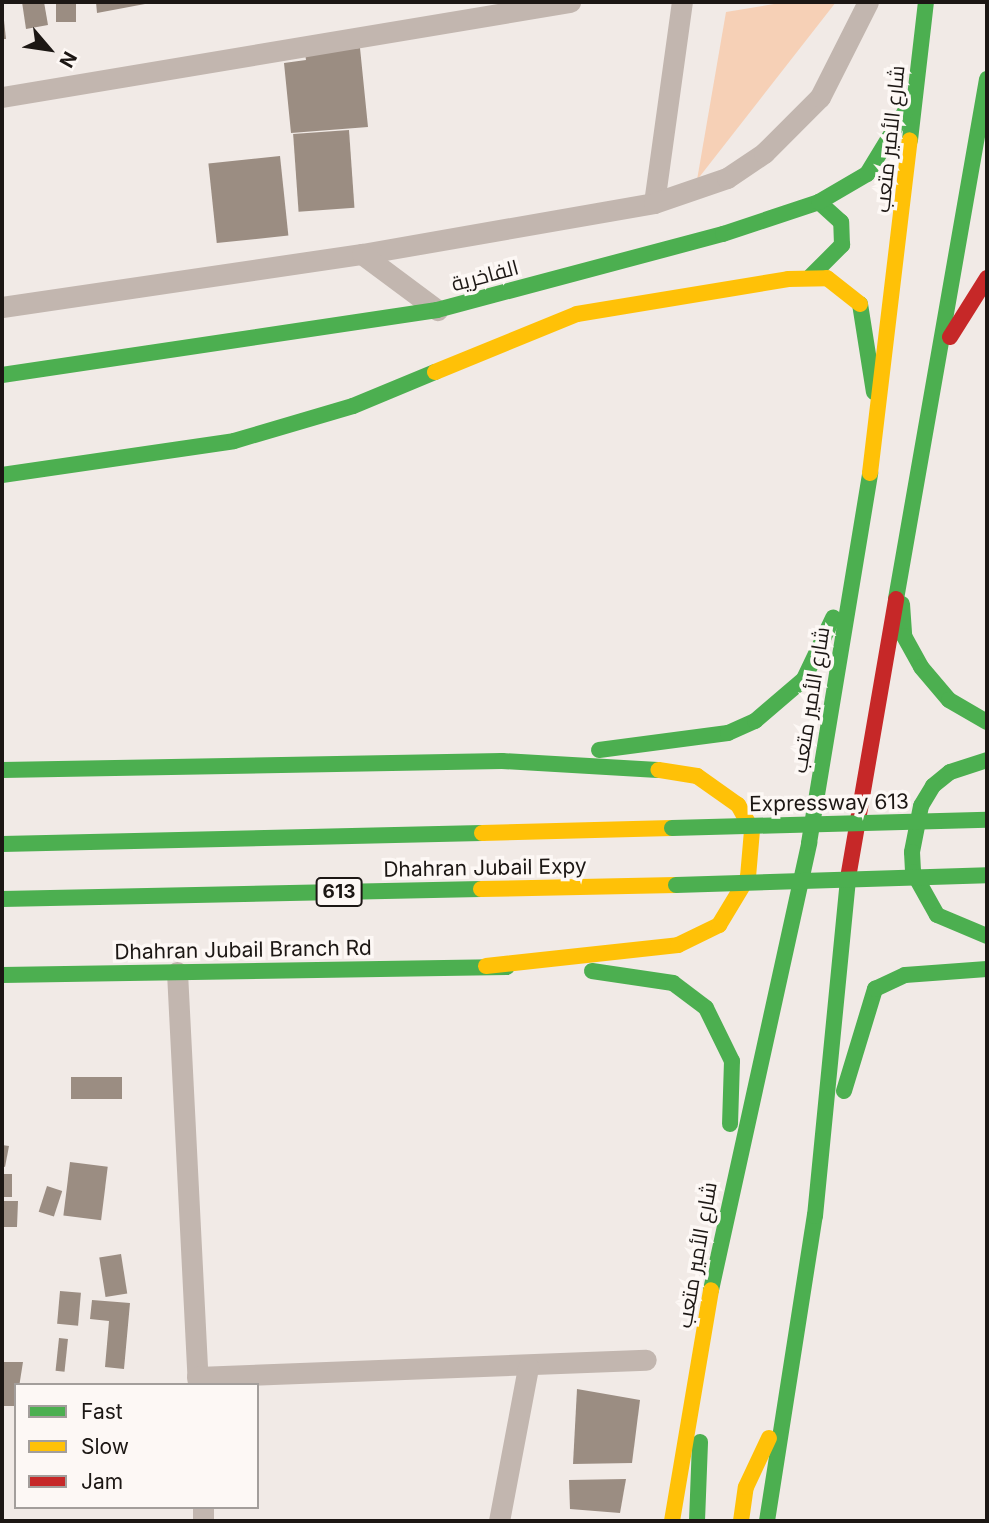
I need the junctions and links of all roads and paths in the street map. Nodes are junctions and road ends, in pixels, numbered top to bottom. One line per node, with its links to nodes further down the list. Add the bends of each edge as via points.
1 (570, 2): 7 (street)
2 (682, 2): 9 (street)
3 (868, 2): 9 (street, via 838,66 795,124 727,178)
4 (926, 2): 6 (main road, شارع الأمير متعب)
5 (986, 89): 15 (main road)
6 (917, 90): 8 (main road, الفاخرية, via 867,174); 17 (main road, شارع الأمير متعب)
7 (2, 97)
8 (819, 202): 11 (main road, via 841,222 842,245); 14 (main road, الفاخرية, via 723,234)
9 (654, 203): 10 (street)
10 (362, 254): 13 (street); 14 (street)
11 (809, 278): 17 (main road, via 834,281 857,296 866,322); 18 (main road, via 577,314 353,406 234,441)
12 (987, 278): 15 (main road)
13 (2, 307)
14 (437, 310): 16 (main road, الفاخرية)
15 (943, 349): 20 (main road)
16 (2, 375)
17 (878, 427): 19 (main road, شارع الأمير متعب)
18 (2, 475)
19 (854, 563): 23 (main road, via 804,679 755,721 681,741); 35 (main road, شارع الأمير متعب, via 796,918)
20 (899, 563): 21 (main road, via 904,636 921,667 949,700); 36 (main road, via 841,929)
21 (987, 722)
22 (987, 760): 30 (main road, via 950,772 933,786 921,806 912,852 913,872 937,915)
23 (502, 761): 24 (main road); 31 (main road, via 697,776 738,806 752,830 751,853 734,906 701,936 678,945)
24 (2, 770)
25 (987, 820): 26 (main road, Expressway 613, bridge)
26 (672, 828): 27 (main road, Dhahran Jubail Expy)
27 (2, 844)
28 (987, 875): 29 (main road, Dhahran Jubail Expy / 613, bridge, via 676,886)
29 (2, 898)
30 (987, 936)
31 (486, 966): 33 (main road, Dhahran Jubail Branch Rd); 35 (main road, via 632,972 673,983 706,1007 732,1061)
32 (987, 970): 36 (main road, via 905,975 875,989 859,1030)
33 (177, 972): 34 (main road, Dhahran Jubail Branch Rd); 40 (street)
34 (2, 975)
35 (724, 1216): 39 (main road, شارع الأمير متعب)
36 (815, 1216): 41 (main road)
37 (646, 1360): 38 (street)
38 (528, 1367): 40 (street); 42 (street)
39 (697, 1376): 43 (main road, شارع الأمير متعب); 44 (main road, via 702,1488)
40 (197, 1381)
41 (786, 1401): 45 (main road, via 746,1488); 46 (main road)
42 (499, 1521)
43 (673, 1521)
44 (697, 1521)
45 (741, 1521)
46 (767, 1521)

